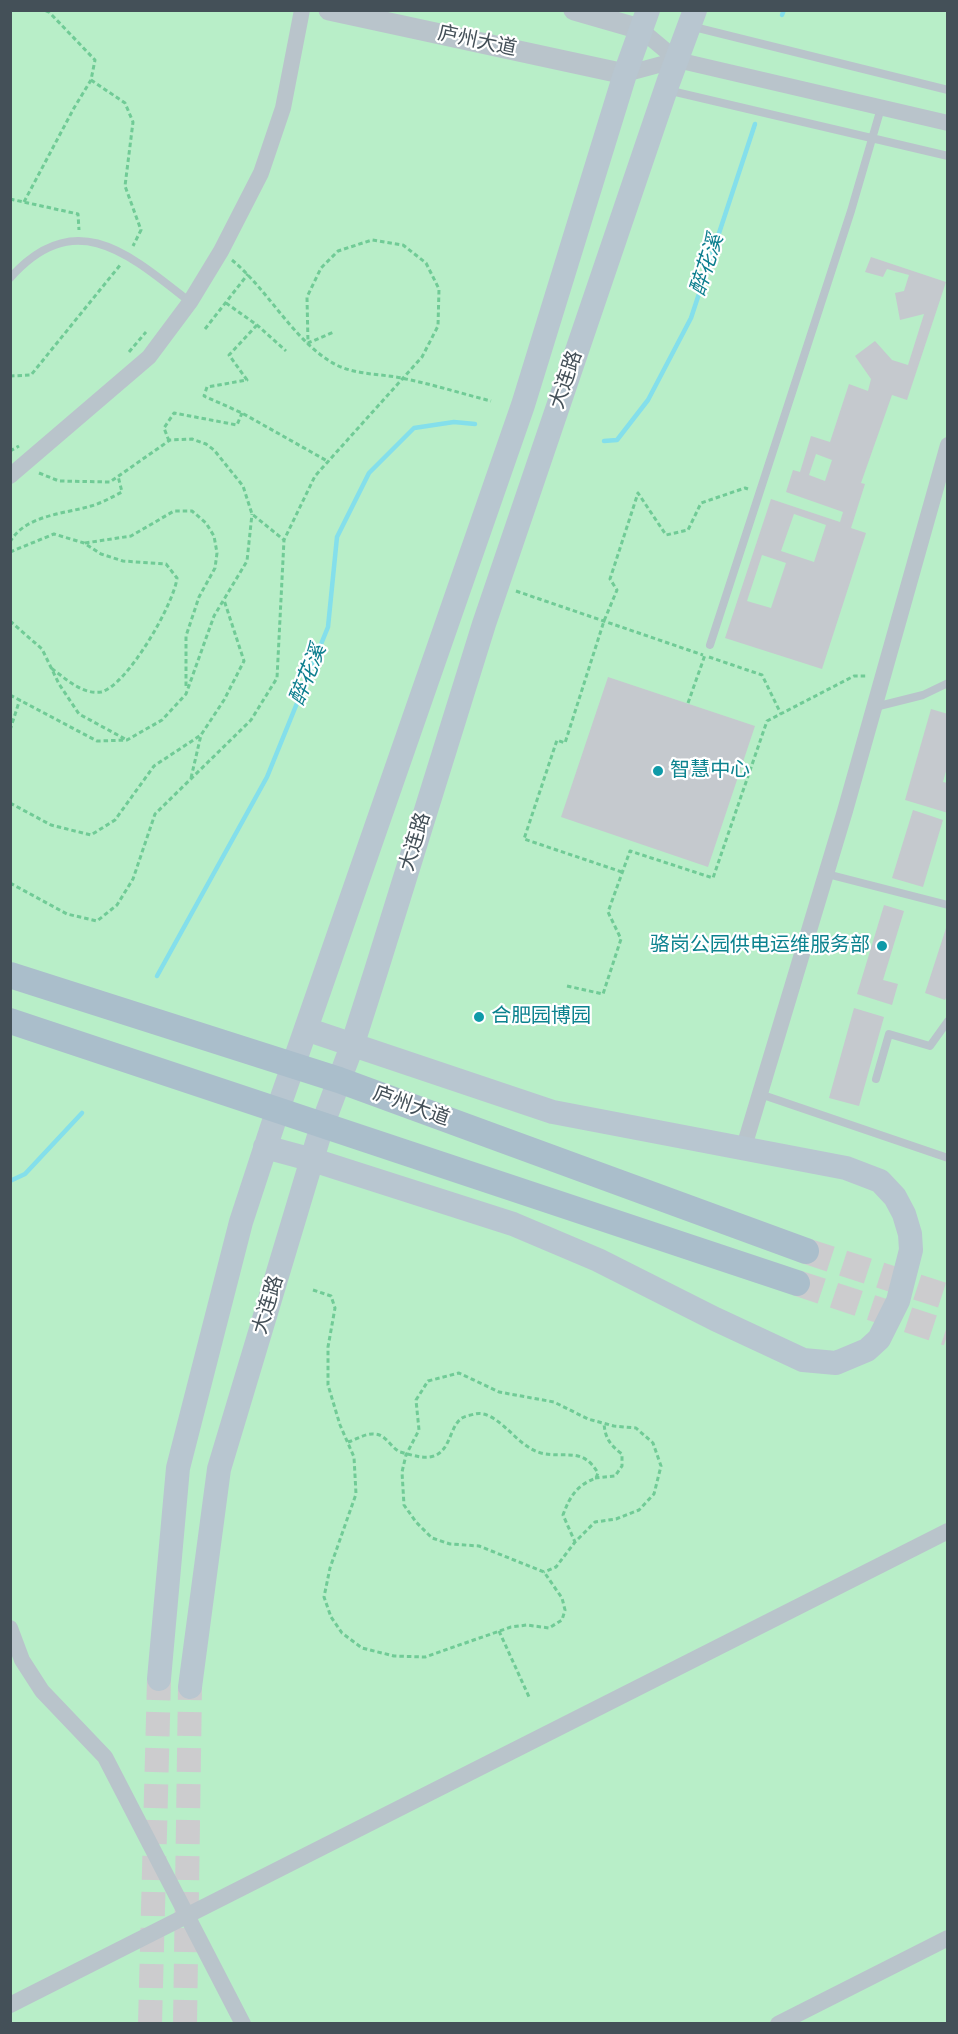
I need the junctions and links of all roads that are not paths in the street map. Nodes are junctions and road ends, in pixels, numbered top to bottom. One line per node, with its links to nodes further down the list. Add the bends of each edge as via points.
1 (302, 10): 15 (street, via 283,108 261,173)
2 (329, 10): 7 (street, 庐州大道)
3 (574, 10): 5 (street)
4 (692, 18): 6 (main road, 大连路); 9 (lane)
5 (644, 20): 6 (street); 7 (main road, 大连路)
6 (677, 60): 7 (street); 8 (main road, 大连路); 10 (street)
7 (625, 74): 26 (main road, 大连路, via 523,405)
8 (666, 90): 12 (lane); 27 (main road, 大连路, via 497,584)
9 (948, 90)
10 (880, 108): 11 (street); 12 (lane)
11 (948, 123)
12 (872, 138): 13 (lane); 18 (lane)
13 (948, 156)
14 (10, 278): 15 (lane, via 47,248 80,240 106,245)
15 (190, 302): 17 (street, via 149,357)
16 (948, 445): 20 (street)
17 (16, 471)
18 (710, 645)
19 (948, 683): 20 (lane, via 923,695)
20 (874, 707): 21 (street)
21 (827, 874): 22 (lane); 31 (street)
22 (948, 905)
23 (10, 975): 28 (main road, 庐州大道)
24 (10, 1021): 32 (main road)
25 (948, 1021): 29 (lane, via 930,1046 889,1034)
26 (306, 1029): 27 (main road); 28 (main road, 大连路)
27 (352, 1046): 30 (main road, 大连路); 35 (main road, via 553,1112)
28 (294, 1066): 30 (main road, 庐州大道); 32 (main road, 大连路)
29 (876, 1079)
30 (339, 1080): 33 (main road, 大连路); 38 (main road, 庐州大道)
31 (760, 1094): 35 (street); 36 (lane)
32 (278, 1109): 33 (main road); 34 (main road, 大连路)
33 (322, 1126): 37 (main road, 大连路); 39 (main road)
34 (265, 1147): 37 (main road); 43 (main road, 大连路, via 241,1222 178,1468)
35 (743, 1150): 37 (main road, via 863,1173 880,1181 895,1197 904,1214 911,1250 898,1301 879,1339 867,1350 836,1363 803,1360 598,1260 513,1224)
36 (948, 1158)
37 (313, 1161): 44 (main road, 大连路, via 219,1469)
38 (806, 1251)
39 (797, 1283)
40 (948, 1532): 45 (street)
41 (10, 1628): 42 (street)
42 (16, 1663): 45 (street, via 105,1757)
43 (159, 1679)
44 (190, 1687)
45 (187, 1916): 47 (street); 48 (street)
46 (948, 1938): 49 (street)
47 (10, 2005)
48 (243, 2024)
49 (778, 2024)

